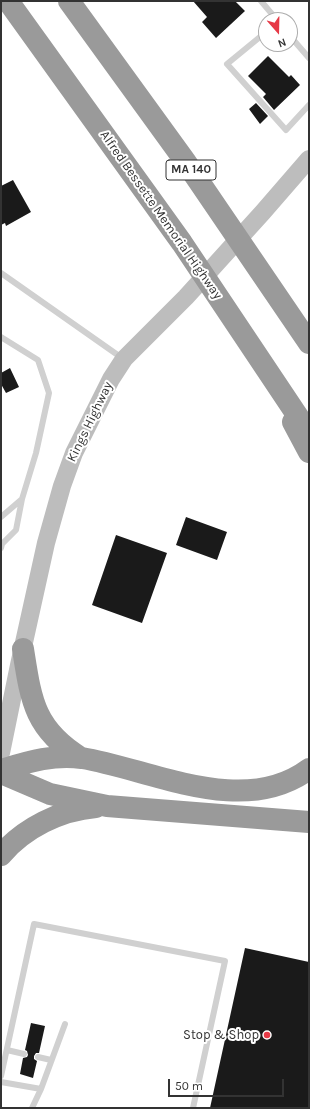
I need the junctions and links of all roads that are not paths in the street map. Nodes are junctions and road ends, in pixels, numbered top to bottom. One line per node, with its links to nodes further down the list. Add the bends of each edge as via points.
1 (8, 1): 16 (highway, Alfred Bessette Memorial Highway, via 165,218)
2 (69, 1): 11 (highway, MA 140, via 185,161)
3 (261, 1): 4 (lane)
4 (270, 12)
5 (258, 39): 8 (lane, via 227,64 286,130)
6 (298, 45): 7 (lane)
7 (309, 58)
8 (309, 105)
9 (309, 160): 15 (main road, Kings Highway, via 186,297)
10 (1, 272): 15 (lane)
11 (276, 294): 12 (highway); 14 (highway, MA 140)
12 (309, 333)
13 (1, 337): 19 (lane, via 38,360 50,393)
14 (309, 343)
15 (124, 358): 22 (main road, Kings Highway, via 100,401 66,474)
16 (260, 359): 17 (highway, Alfred Bessette Memorial Highway); 18 (highway)
17 (309, 433)
18 (309, 452)
19 (22, 499): 20 (lane); 21 (lane, via 16,530)
20 (1, 517)
21 (1, 548)
22 (22, 649): 23 (main road, Kings Highway); 24 (highway, via 31,694 43,723 66,749)
23 (1, 753)
24 (81, 758): 25 (highway, via 197,786 241,791 262,789 284,782); 26 (highway, via 46,758)
25 (309, 769)
26 (1, 772): 27 (highway, via 50,794)
27 (107, 806): 28 (highway); 29 (highway, via 88,808 46,821 21,836)
28 (309, 822)
29 (1, 855)
30 (65, 1024): 34 (lane)
31 (7, 1050): 32 (lane); 35 (lane); 39 (lane, via 34,924 225,961)
32 (24, 1054)
33 (38, 1057): 34 (lane)
34 (51, 1060): 37 (lane)
35 (1, 1076)
36 (1, 1082): 37 (lane)
37 (41, 1089): 38 (lane)
38 (32, 1108)
39 (193, 1108)

